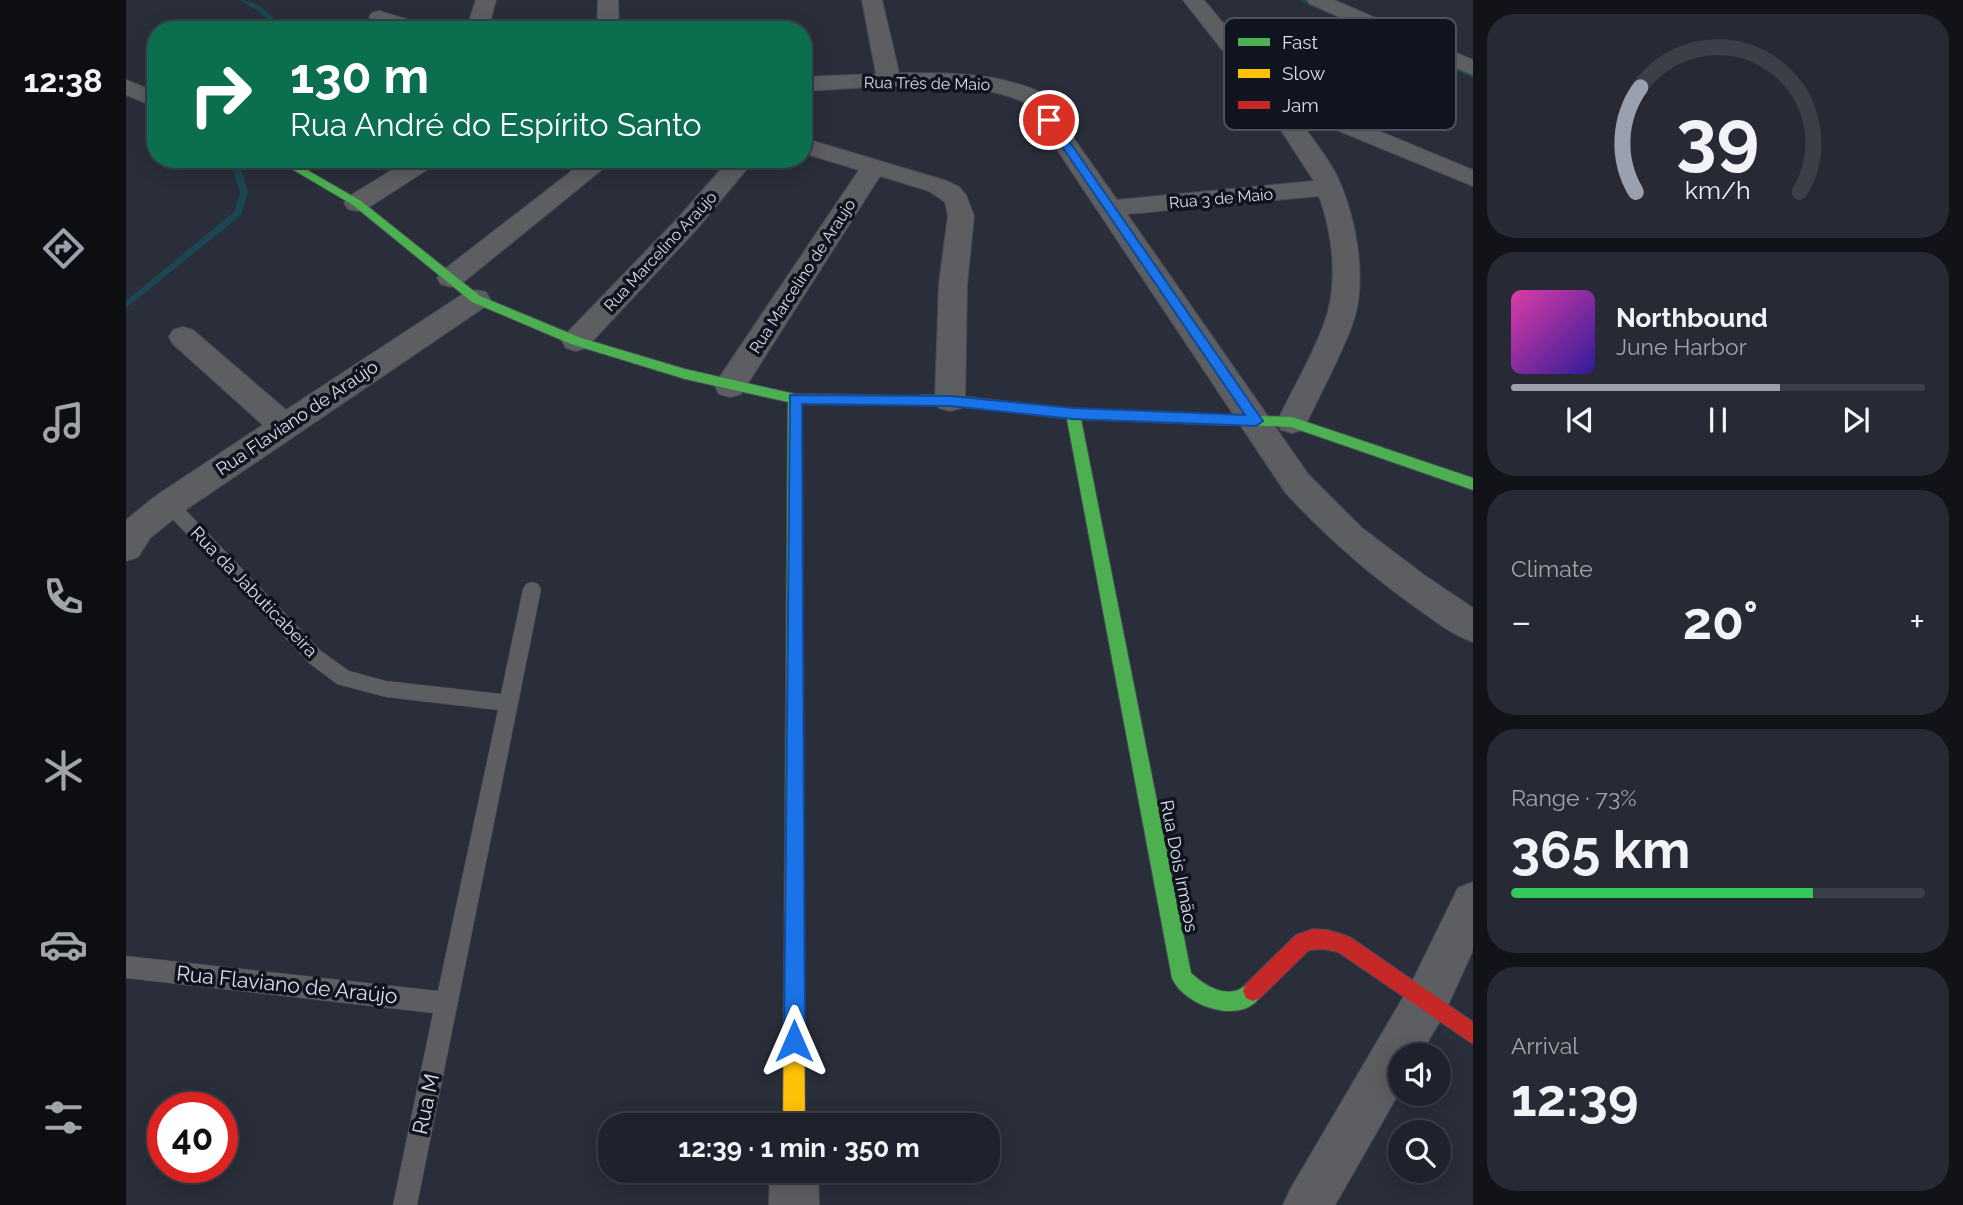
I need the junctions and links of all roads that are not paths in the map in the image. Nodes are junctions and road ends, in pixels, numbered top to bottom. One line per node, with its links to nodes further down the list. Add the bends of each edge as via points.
1 (486, 0): 9 (street)
2 (608, 0): 10 (street)
3 (872, 0): 14 (street)
4 (1193, 0): 11 (street)
5 (1317, 0): 7 (street)
6 (380, 17): 8 (street)
7 (1358, 18)
8 (392, 21)
9 (480, 21)
10 (608, 21)
11 (1224, 38)
12 (1456, 61): 13 (street)
13 (1473, 68)
14 (889, 81): 15 (street, Rua Três de Maio); 29 (street, Rua Três de Maio, via 984,82 1023,90 1034,98)
15 (812, 84)
16 (126, 87): 17 (street)
17 (147, 96)
18 (1294, 130): 27 (street)
19 (1355, 130): 26 (street)
20 (812, 148): 21 (street)
21 (874, 166): 34 (street, Rua Marcelino de Araujo); 36 (street, via 938,186 957,201 961,216 953,284)
22 (296, 168): 28 (street)
23 (413, 168): 28 (street)
24 (592, 168): 30 (street)
25 (735, 168): 33 (street, Rua Marcelino Araújo)
26 (1473, 179)
27 (1330, 187): 29 (street, Rua 3 de Maio); 39 (street, via 1344,247 1345,295 1339,323)
28 (357, 203): 30 (street)
29 (1112, 208): 38 (street, Rua Três de Maio)
30 (451, 278): 31 (street)
31 (476, 299): 33 (street); 40 (street, Rua Flaviano de Araújo)
32 (183, 337): 40 (street)
33 (576, 341): 34 (street)
34 (730, 386): 35 (street)
35 (795, 399): 36 (street); 52 (street)
36 (950, 401): 37 (street)
37 (1073, 414): 38 (street); 49 (street, Rua Dois Irmãos, via 1182,978 1215,1002 1245,999 1303,942 1315,936 1343,944)
38 (1256, 421): 39 (street); 45 (street, Rua Três de Maio, via 1266,442 1326,515 1417,591)
39 (1292, 422): 41 (street)
40 (285, 427): 42 (street, Rua Flaviano de Araújo)
41 (1473, 484)
42 (169, 503): 43 (street, Rua Flaviano de Araújo, via 138,529); 46 (lane, Rua da Jabuticabeira, via 315,657 344,678 386,689)
43 (126, 547)
44 (532, 589): 46 (lane)
45 (1473, 627)
46 (507, 704): 50 (lane)
47 (1473, 903): 49 (street)
48 (126, 967): 50 (lane, Rua Flaviano de Araújo)
49 (1427, 1000): 51 (street, Rua Dois Irmãos); 56 (street)
50 (448, 1003): 54 (lane, Rua M)
51 (1473, 1034)
52 (794, 1113)
53 (794, 1183): 55 (street)
54 (405, 1205)
55 (794, 1205)
56 (1308, 1205)

